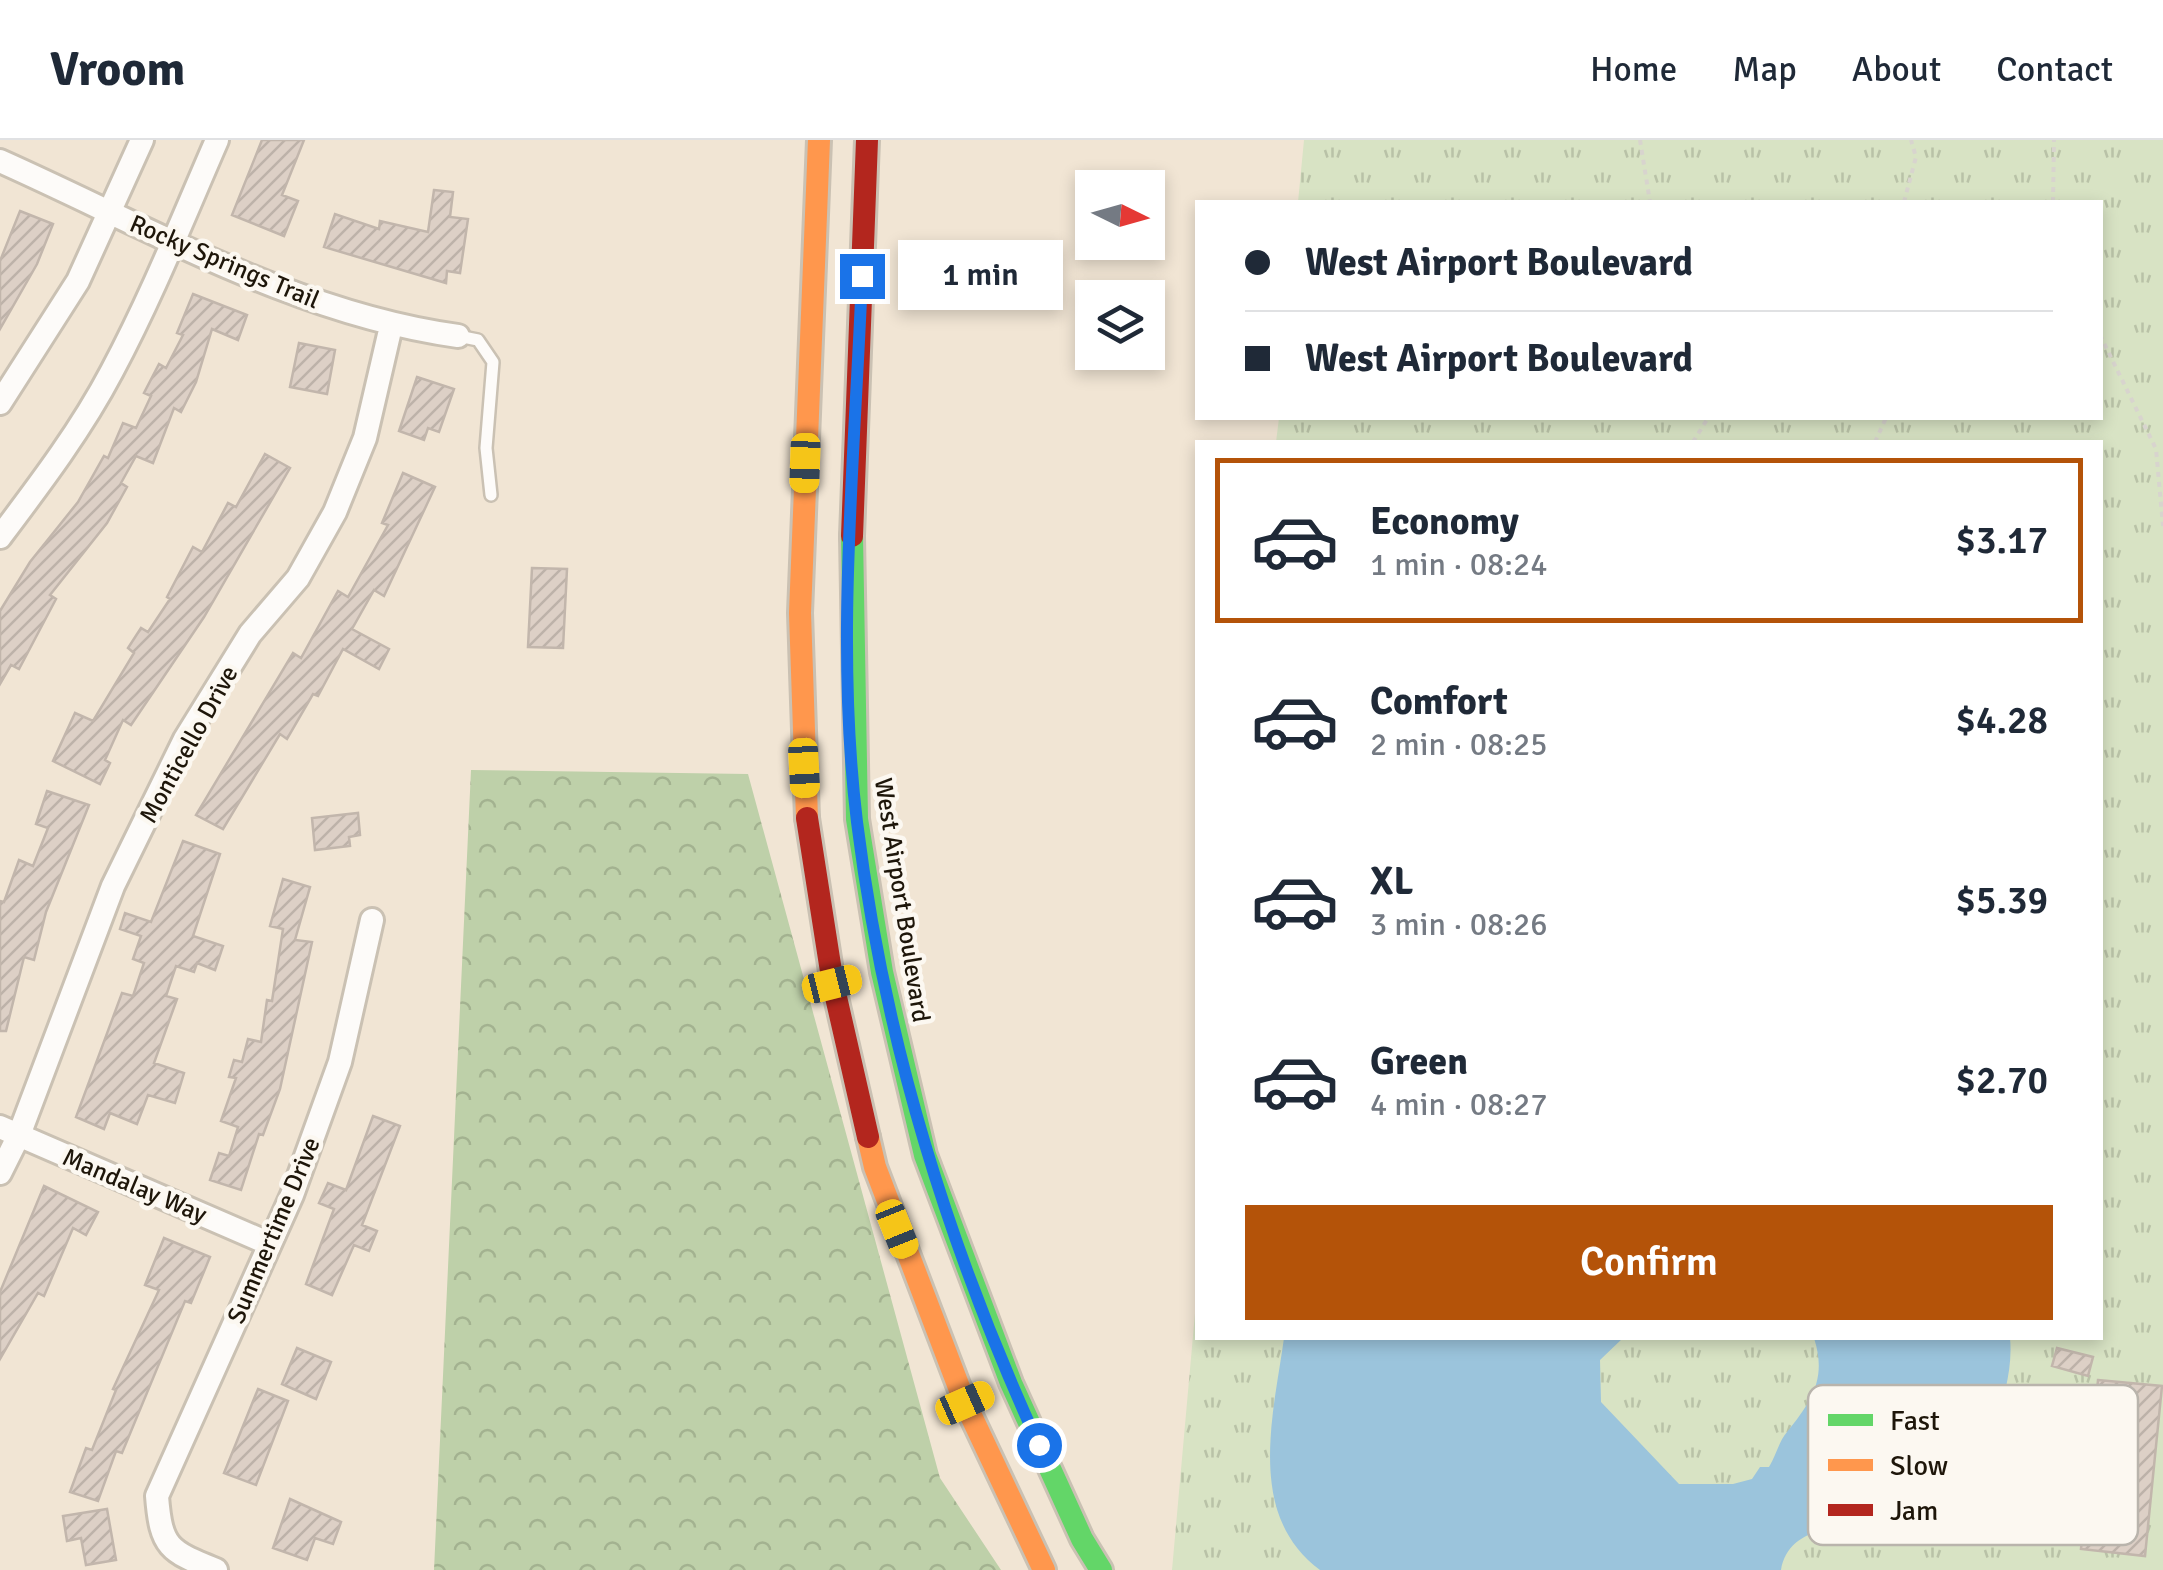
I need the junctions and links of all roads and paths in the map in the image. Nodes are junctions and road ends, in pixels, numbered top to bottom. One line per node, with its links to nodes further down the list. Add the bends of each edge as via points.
1 (142, 140): 12 (street)
2 (217, 140): 14 (street)
3 (819, 140): 13 (main road, West Airport Boulevard)
4 (868, 140): 15 (main road, West Airport Boulevard)
5 (1640, 140): 9 (path)
6 (1911, 140): 10 (path, via 1916,157)
7 (2054, 140): 11 (path)
8 (0, 161): 12 (street, Rocky Springs Trail)
9 (1650, 200)
10 (1905, 200)
11 (2053, 200)
12 (112, 212): 14 (street, Rocky Springs Trail); 19 (street, via 78,281)
13 (814, 238): 15 (main road); 24 (main road, West Airport Boulevard, via 800,613 807,831)
14 (176, 240): 16 (street, Rocky Springs Trail, via 297,295); 22 (street, via 110,375)
15 (863, 240): 24 (main road, West Airport Boulevard, via 850,601)
16 (391, 326): 17 (street, Rocky Springs Trail); 25 (street, Monticello Drive, via 365,438 335,512 298,578 250,634 185,739 112,886)
17 (458, 336): 20 (lane, via 478,340 493,362 486,448)
18 (2103, 341): 21 (path, via 2156,449)
19 (0, 403)
20 (491, 495)
21 (2163, 526)
22 (0, 536)
23 (372, 920): 27 (street, Summertime Drive, via 340,1062)
24 (857, 978): 28 (main road, West Airport Boulevard, via 925,1156); 28 (main road, West Airport Boulevard, via 875,1167)
25 (10, 1131): 26 (street, Monticello Drive); 27 (street, Mandalay Way)
26 (0, 1173)
27 (270, 1244): 29 (street, Summertime Drive, via 157,1496 160,1532 174,1553)
28 (988, 1393): 30 (main road, West Airport Boulevard); 31 (main road, West Airport Boulevard)
29 (216, 1570)
30 (1044, 1570)
31 (1101, 1570)

